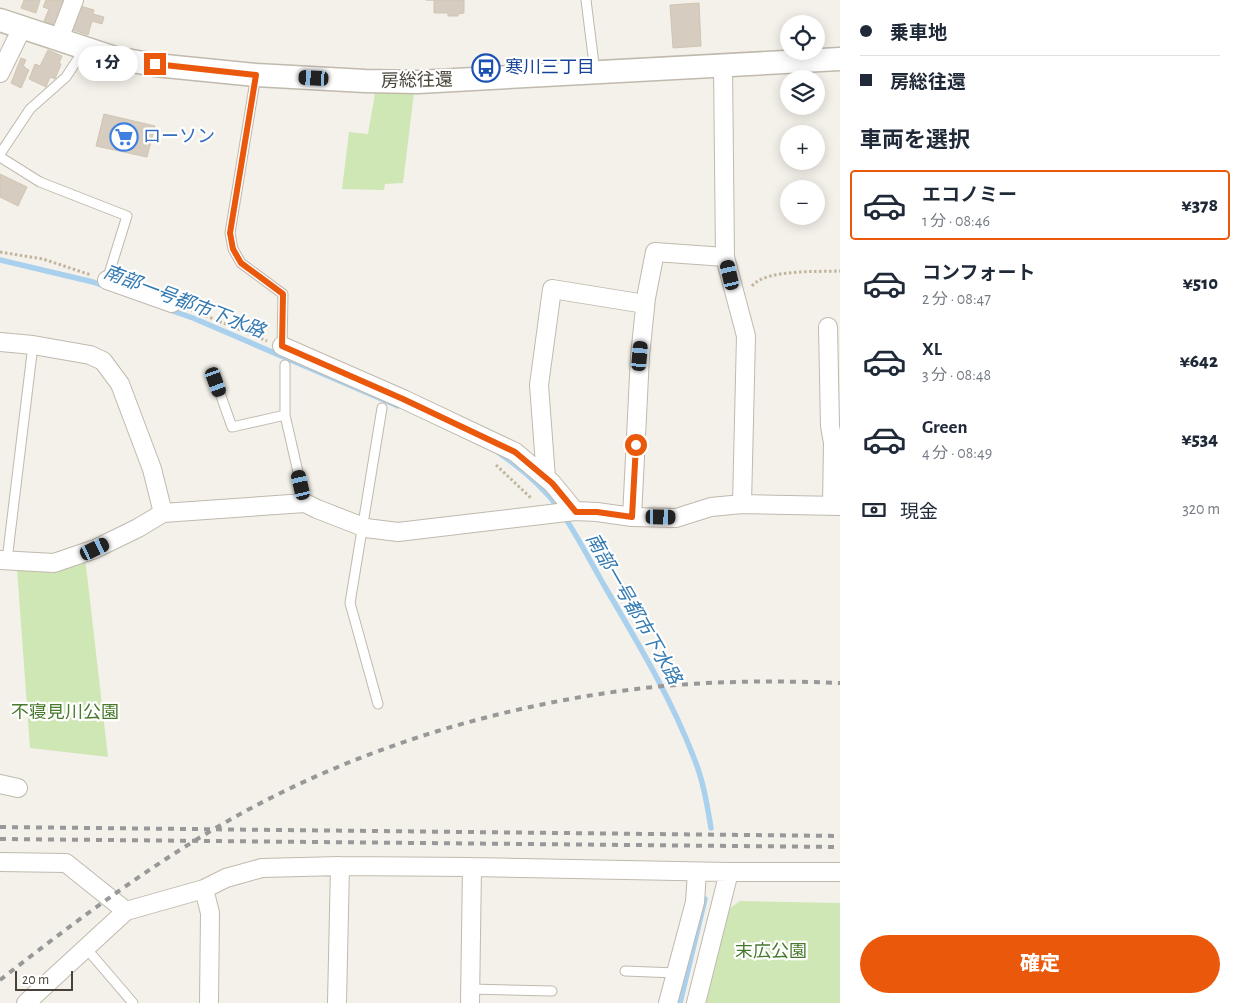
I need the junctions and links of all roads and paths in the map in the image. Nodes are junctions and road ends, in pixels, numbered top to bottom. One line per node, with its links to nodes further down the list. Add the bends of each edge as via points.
1 (74, 0): 5 (street)
2 (586, 0): 9 (lane)
3 (0, 20): 4 (street, 房総往還)
4 (22, 28): 5 (street, 房総往還); 10 (street)
5 (59, 39): 6 (street, 房総往還)
6 (85, 48): 11 (street, 房総往還, via 115,58 163,66); 12 (lane, via 66,78 30,109)
7 (840, 59): 8 (street, 房総往還)
8 (723, 65): 9 (street, 房総往還); 14 (street)
9 (595, 73): 11 (street, 房総往還, via 418,82)
10 (0, 74)
11 (256, 75): 23 (lane, via 230,233 233,249 241,263 283,294)
12 (0, 155): 16 (lane, via 40,182 127,216)
13 (0, 252): 16 (path, via 43,259)
14 (726, 257): 18 (street, via 655,252); 19 (street)
15 (840, 271): 19 (path, via 769,276 754,283 744,295)
16 (107, 280): 17 (street)
17 (172, 303): 23 (path)
18 (645, 304): 29 (street, via 552,289 539,385); 35 (street)
19 (738, 311): 31 (street, via 746,336)
20 (828, 327): 32 (street)
21 (0, 342): 22 (street)
22 (34, 345): 33 (street, via 90,354 103,361 112,372 120,384 152,469); 37 (lane)
23 (282, 346): 29 (street, via 480,434 515,452)
24 (285, 365): 27 (lane)
25 (216, 382): 27 (lane, via 232,427)
26 (382, 408): 36 (lane)
27 (285, 415): 30 (lane)
28 (492, 461): 34 (path, via 521,487)
29 (546, 478): 34 (street)
30 (305, 503): 33 (street); 36 (street)
31 (742, 504): 32 (street); 35 (street, via 711,508 676,518)
32 (836, 506)
33 (163, 513): 37 (street, via 95,549 54,563)
34 (561, 513): 35 (street, via 597,512); 36 (street, via 398,532)
35 (632, 517)
36 (362, 526): 38 (lane, via 350,603)
37 (4, 560)
38 (378, 704)
39 (0, 784): 40 (street)
40 (18, 788)
41 (0, 862): 48 (street, via 66,863)
42 (340, 866): 43 (street); 47 (street, via 262,868 226,878); 57 (street)
43 (472, 867): 44 (street); 53 (street)
44 (698, 872): 45 (street); 51 (street, via 695,902)
45 (729, 872): 46 (street); 59 (street)
46 (840, 872)
47 (204, 889): 48 (street); 56 (street, via 210,914)
48 (126, 911): 49 (street)
49 (86, 948): 54 (street); 55 (lane)
50 (625, 971): 51 (lane)
51 (676, 973): 58 (street)
52 (552, 991): 53 (lane)
53 (470, 996)
54 (26, 1003)
55 (133, 1003)
56 (209, 1003)
57 (337, 1003)
58 (668, 1003)
59 (696, 1003)

